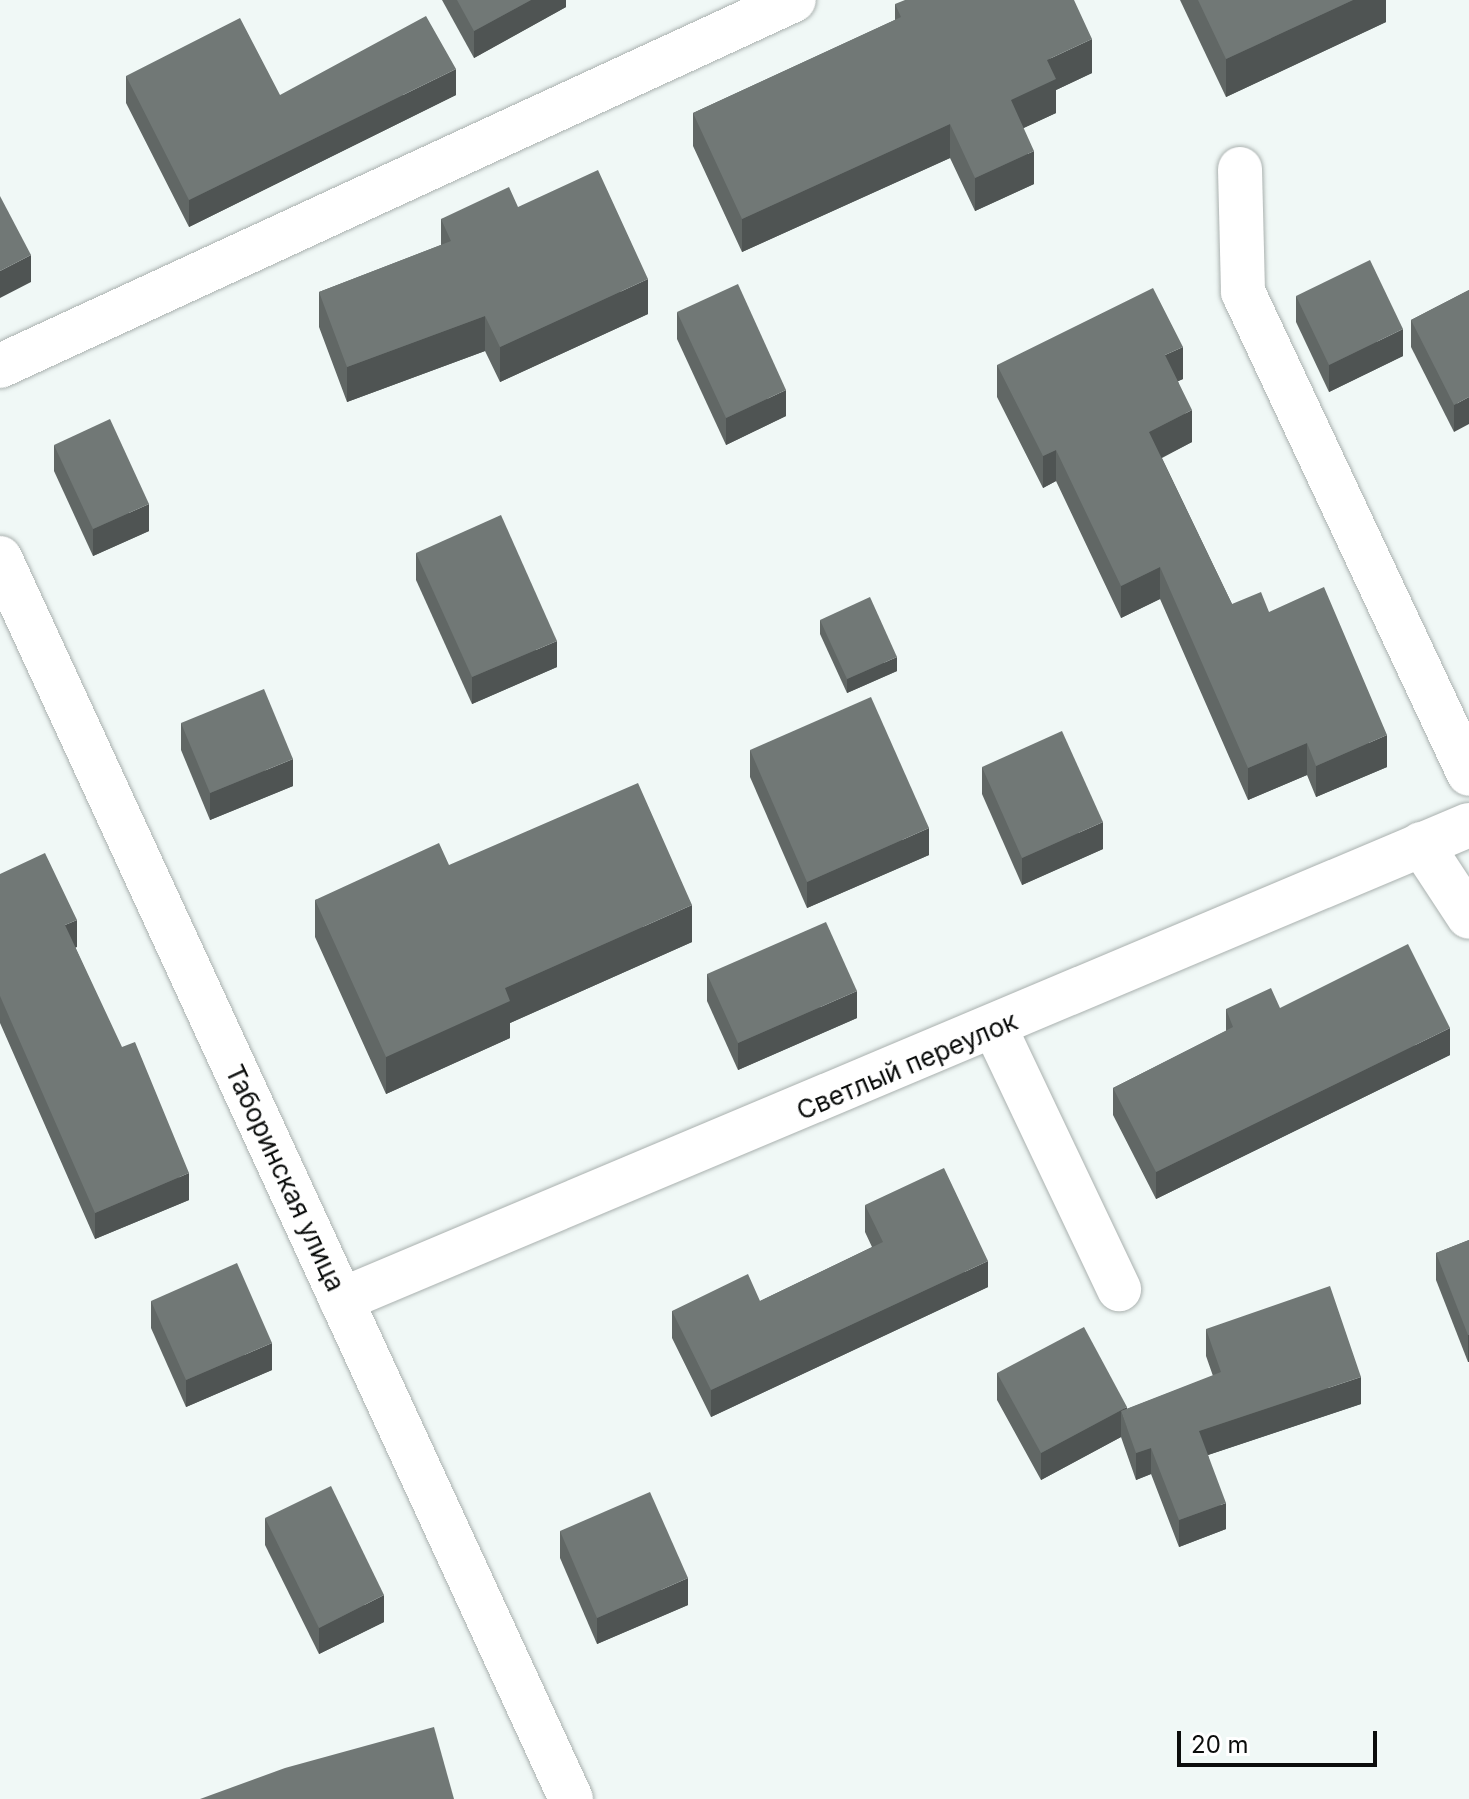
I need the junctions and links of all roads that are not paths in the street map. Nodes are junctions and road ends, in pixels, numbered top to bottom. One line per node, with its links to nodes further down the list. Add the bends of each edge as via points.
1 (794, 0): 3 (street)
2 (1240, 169): 5 (street, via 1243,292)
3 (0, 366)
4 (0, 558): 11 (street, Таборинская улица)
5 (1469, 774)
6 (1469, 825): 7 (street, Светлый переулок)
7 (1421, 844): 8 (street); 9 (street, Светлый переулок)
8 (1469, 917)
9 (996, 1030): 10 (street); 11 (street, Светлый переулок)
10 (1119, 1289)
11 (341, 1300): 12 (street, Таборинская улица)
12 (571, 1799)

